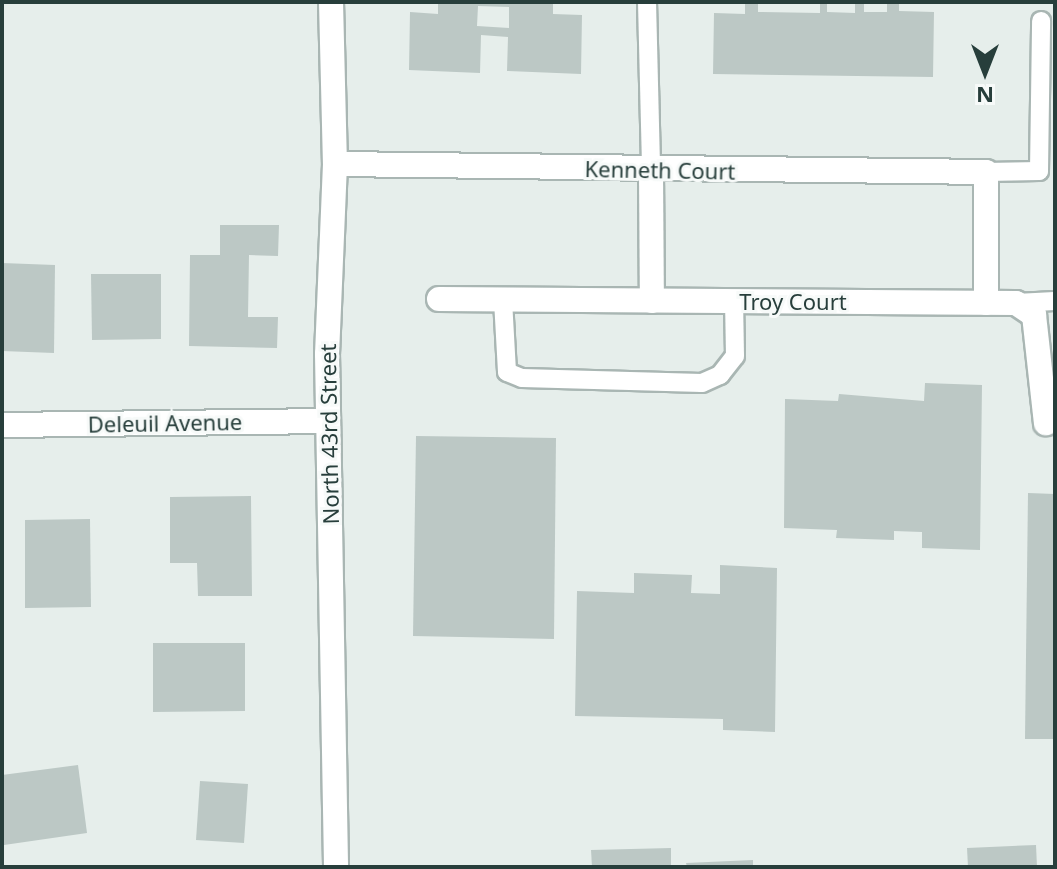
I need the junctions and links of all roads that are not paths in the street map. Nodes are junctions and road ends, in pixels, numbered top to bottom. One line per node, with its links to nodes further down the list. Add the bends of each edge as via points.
1 (331, 2): 4 (street, North 43rd Street)
2 (647, 2): 5 (lane)
3 (1041, 21): 6 (lane, via 1039,171)
4 (335, 164): 5 (street, Kenneth Court); 14 (street, North 43rd Street)
5 (651, 171): 6 (street, Kenneth Court); 9 (street)
6 (986, 172): 12 (street)
7 (439, 299): 8 (street, Troy Court)
8 (503, 300): 9 (street, Troy Court); 10 (lane, via 507,372 522,378 702,383 720,375 735,356)
9 (652, 301): 10 (street, Troy Court)
10 (734, 301): 12 (street, Troy Court)
11 (1055, 301): 13 (lane)
12 (986, 303): 13 (street, Troy Court)
13 (1016, 303): 15 (street, via 1034,315)
14 (327, 421): 16 (street, Deleuil Avenue); 17 (street, North 43rd Street)
15 (1046, 423)
16 (2, 425)
17 (336, 867)

